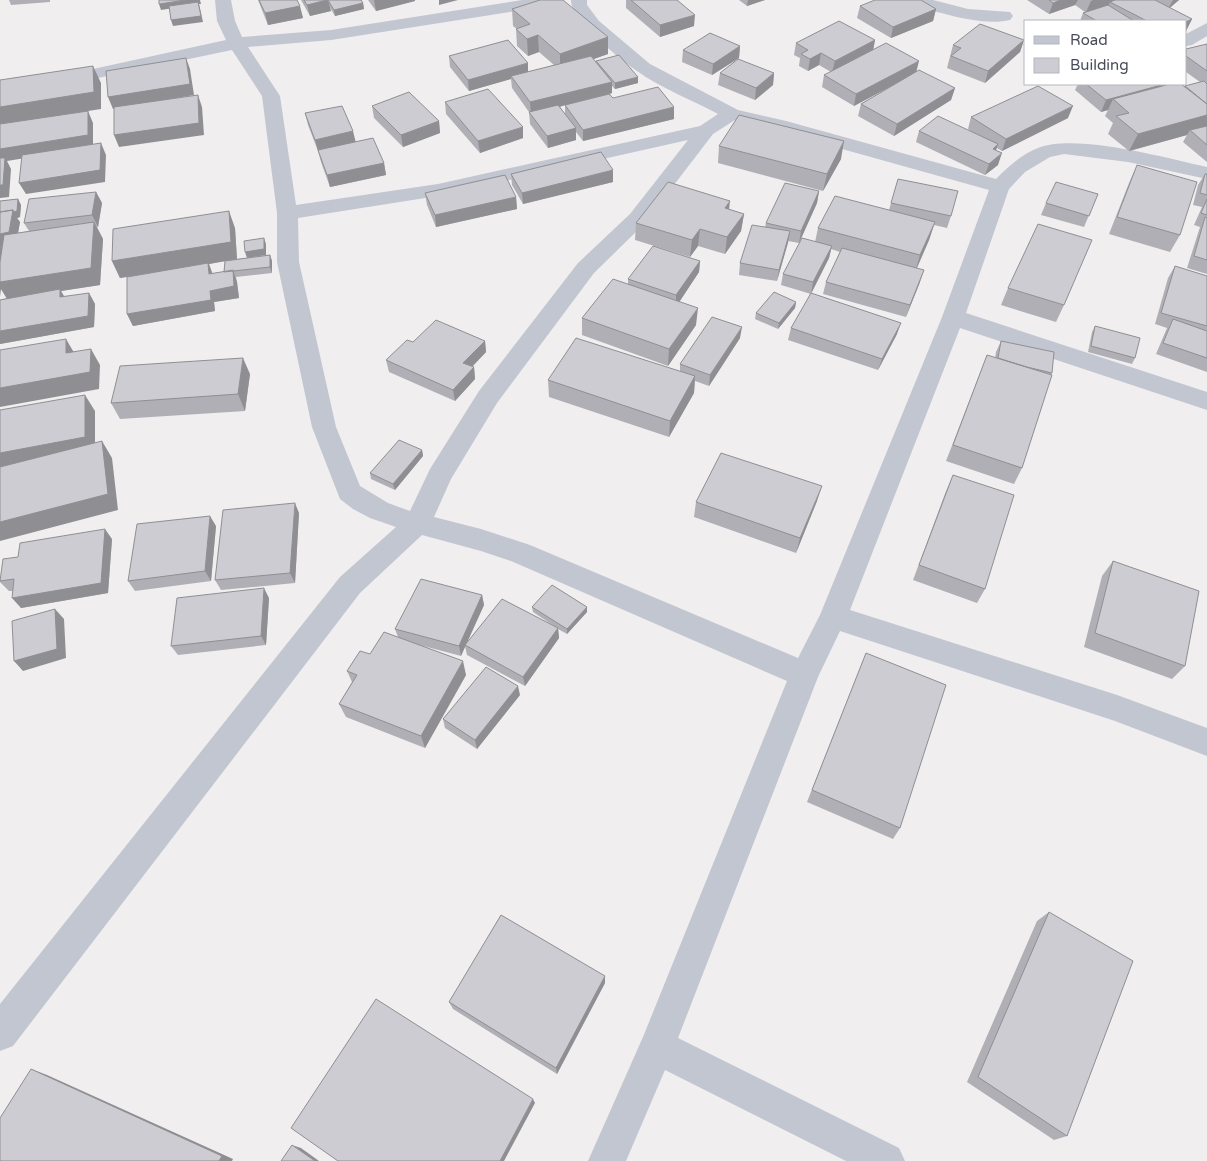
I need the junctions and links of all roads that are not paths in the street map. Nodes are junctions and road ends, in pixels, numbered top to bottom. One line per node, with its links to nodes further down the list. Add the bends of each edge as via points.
1 (223, 0): 8 (street, via 226,21)
2 (555, 0): 8 (street, via 331,35)
3 (579, 0): 10 (street, via 593,25 644,68)
4 (913, 0): 5 (street, via 968,14)
5 (1004, 16)
6 (1207, 28): 7 (street)
7 (1187, 41)
8 (236, 43): 9 (street, via 93,74); 14 (street, via 271,96)
9 (0, 88)
10 (732, 114): 11 (street); 13 (street)
11 (706, 130): 14 (street, via 438,190); 17 (street, via 637,219 586,268 488,397 439,476)
12 (1207, 174): 13 (street, via 1128,156 1064,148 1044,152 1018,168)
13 (1000, 186): 15 (street)
14 (287, 214): 17 (street, via 288,262 324,427 349,492 375,508)
15 (953, 318): 16 (street); 18 (street)
16 (1207, 400)
17 (418, 523): 19 (street, via 497,544 693,624); 21 (street, via 350,585)
18 (833, 617): 19 (street); 20 (street, via 1117,708)
19 (804, 676): 22 (street)
20 (1207, 742)
21 (0, 1033)
22 (656, 1047): 23 (street); 24 (street)
23 (607, 1161)
24 (886, 1161)

